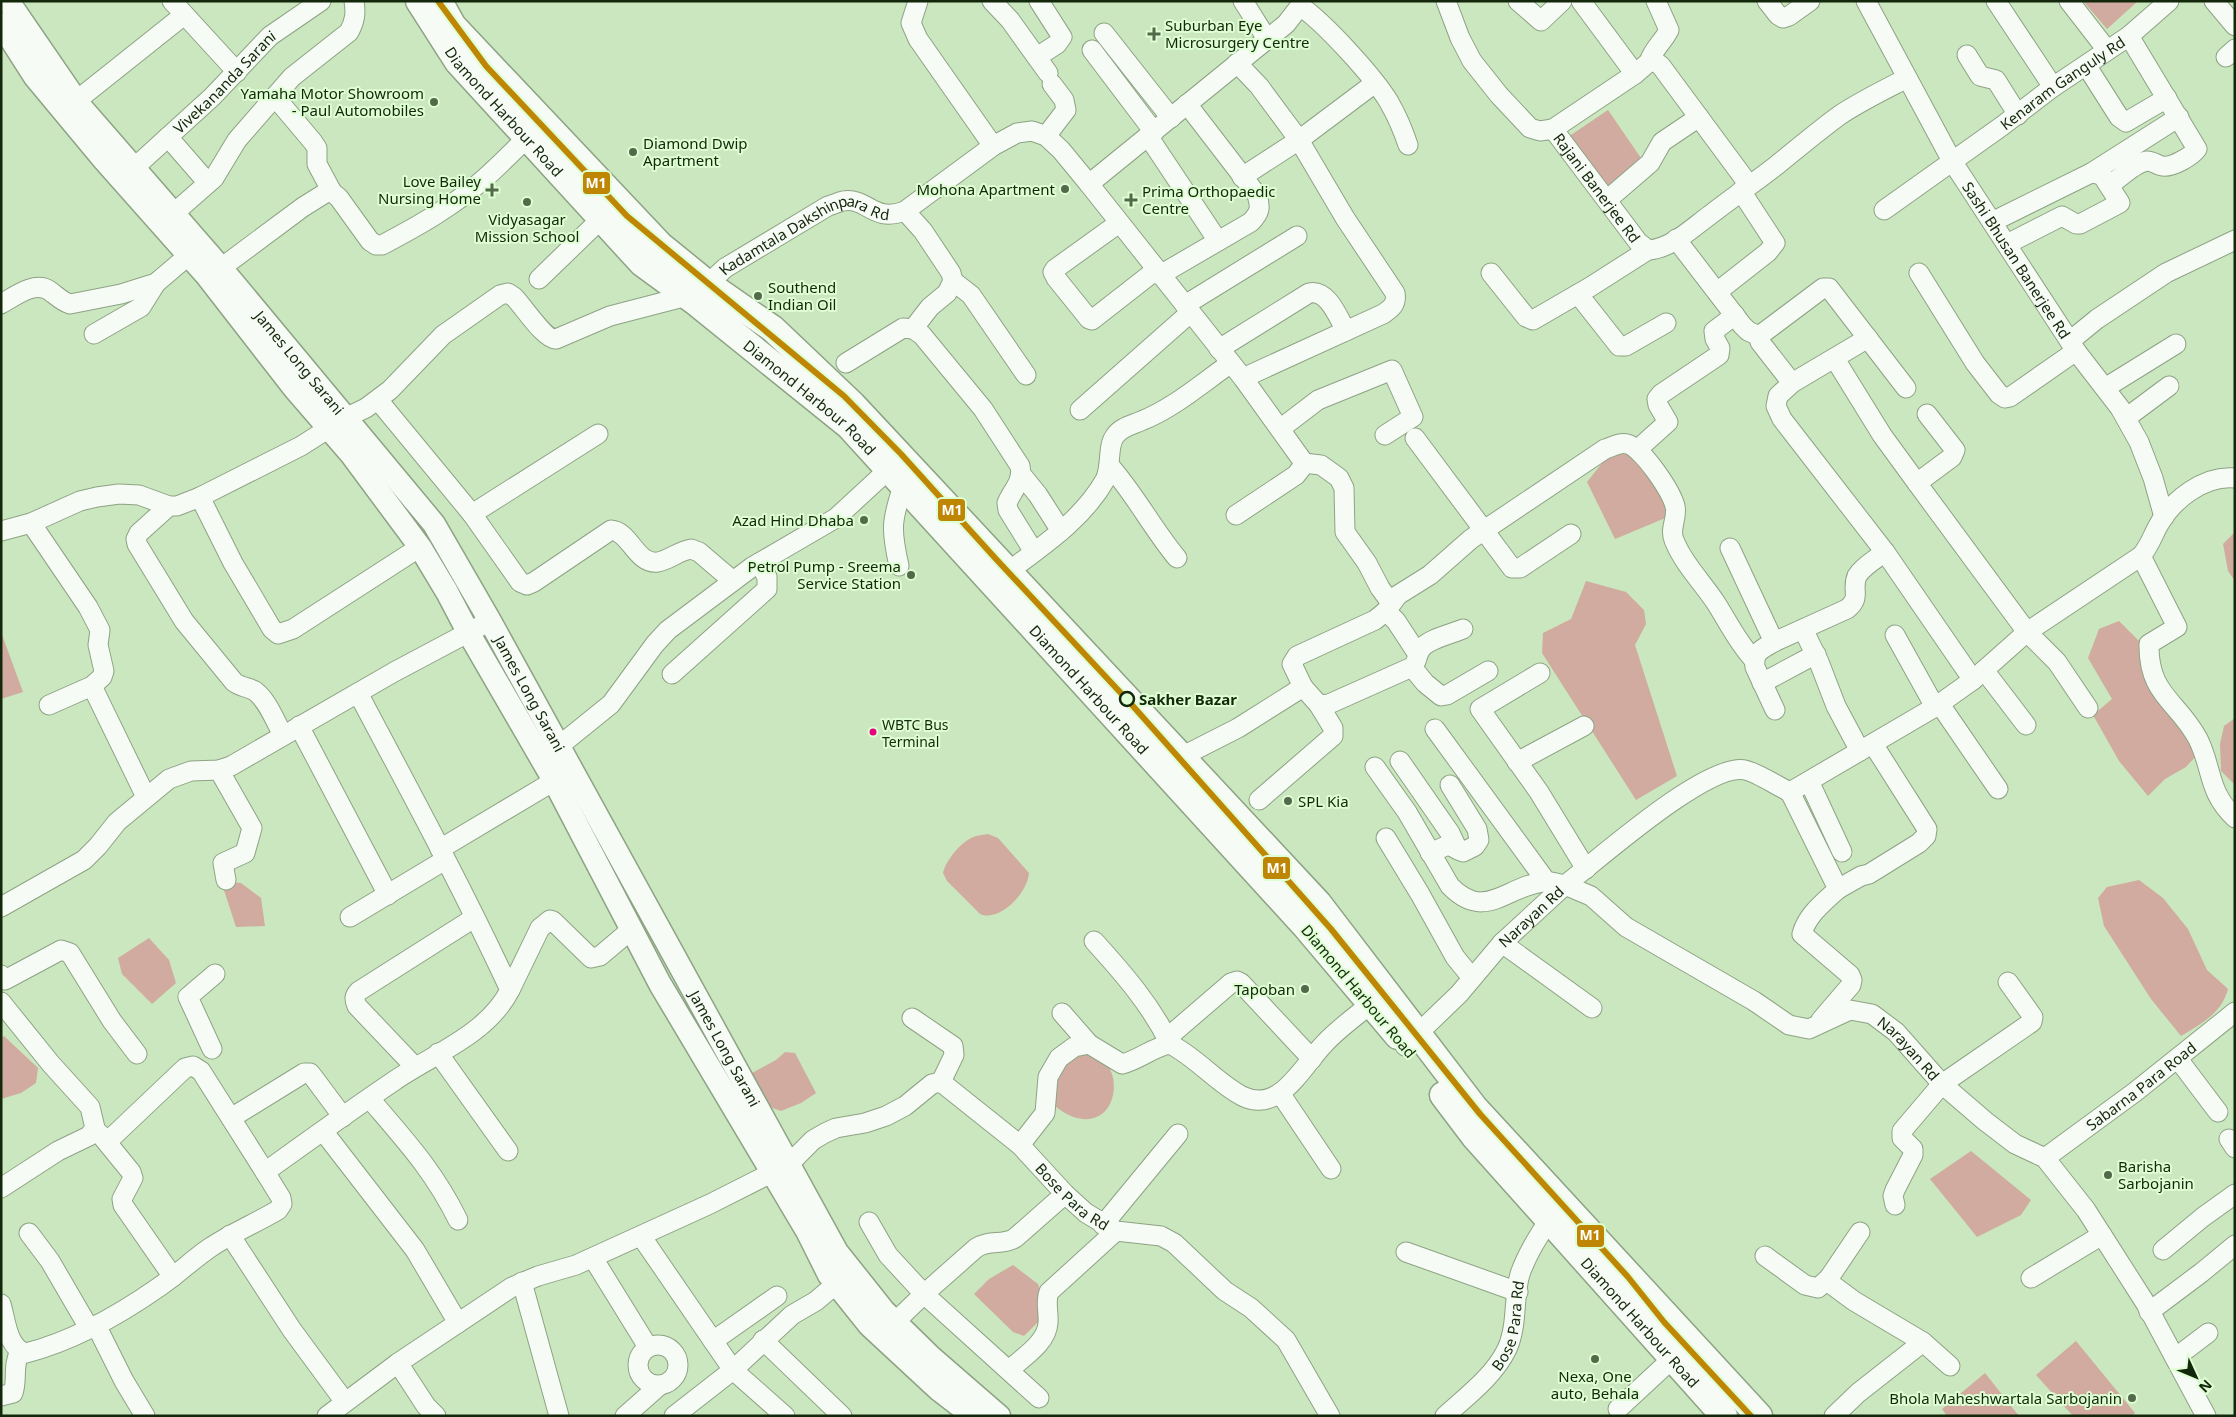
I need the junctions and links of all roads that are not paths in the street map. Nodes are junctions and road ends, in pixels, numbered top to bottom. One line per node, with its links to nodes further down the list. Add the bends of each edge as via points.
1 (8, 1): 44 (main road, James Long Sarani)
2 (321, 1): 24 (street, Vivekananda Sarani)
3 (354, 1): 42 (street, via 356,13 349,32 292,77)
4 (419, 1): 51 (highway, Diamond Harbour Road, via 458,62)
5 (439, 1): 51 (highway, Diamond Harbour Road, via 453,26)
6 (918, 1): 57 (street, via 911,23 918,39)
7 (992, 1): 33 (street)
8 (1039, 1): 33 (street, via 1062,37)
9 (1244, 1): 29 (street)
10 (1446, 1): 50 (street, via 1472,61 1499,95 1530,128 1540,131)
11 (1518, 1): 12 (street, via 1541,21)
12 (1562, 1)
13 (1581, 1): 38 (street)
14 (1656, 1): 34 (street, via 1668,30)
15 (1767, 1): 16 (street, via 1783,18)
16 (1810, 1)
17 (1866, 1): 39 (street, Sashi Bhusan Banerjee Rd)
18 (1996, 1): 41 (street)
19 (2069, 1): 31 (street)
20 (2169, 1): 28 (street, Kenaram Ganguly Rd)
21 (2214, 1): 26 (street)
22 (1300, 4): 29 (street, via 1286,24); 40 (street)
23 (178, 8): 37 (street); 44 (street)
24 (298, 8): 37 (street, Vivekananda Sarani)
25 (1, 24): 59 (main road, via 35,77)
26 (2235, 26)
27 (1104, 33): 49 (street)
28 (2129, 36): 31 (street, Kenaram Ganguly Rd); 43 (street)
29 (1267, 40): 35 (street)
30 (1092, 50): 52 (street)
31 (2107, 50): 36 (street, Kenaram Ganguly Rd)
32 (1967, 55): 46 (street, via 1980,76 1996,80)
33 (1038, 57): 53 (street, via 1064,100 1066,110)
34 (1649, 62): 38 (street, Rajani Banerjee Rd); 47 (street, via 1661,66)
35 (1237, 63): 45 (street); 55 (street)
36 (2086, 65): 41 (street, Kenaram Ganguly Rd); 43 (street, via 2119,117 2126,122)
37 (237, 72): 54 (street, Vivekananda Sarani)
38 (1635, 74): 50 (street, Rajani Banerjee Rd)
39 (1907, 78): 58 (street, Sashi Bhusan Banerjee Rd); 65 (street, Rajani Banerjee Rd, via 1841,115)
40 (1375, 83): 55 (street); 56 (street, via 1389,102)
41 (2053, 87): 46 (street, Kenaram Ganguly Rd)
42 (275, 97): 62 (street, via 237,140); 66 (street, via 317,148 317,164)
43 (2167, 98): 48 (street)
44 (76, 101): 59 (main road, James Long Sarani)
45 (1187, 104): 49 (street); 61 (street)
46 (2018, 115): 58 (street, Kenaram Ganguly Rd)
47 (1699, 117): 65 (street); 67 (street, via 1662,142 1650,163)
48 (2179, 117): 60 (street); 64 (street, via 2197,147 2196,151 2166,166 2145,162)
49 (1171, 118): 52 (street)
50 (1553, 129): 67 (street, Rajani Banerjee Rd)
51 (535, 130): 66 (street, via 456,202 382,245 370,241); 71 (highway, Diamond Harbour Road); 88 (highway, Diamond Harbour Road, via 660,245)
52 (1151, 134): 63 (street); 77 (street)
53 (1046, 136): 57 (street, via 1032,131 1017,133); 63 (street)
54 (168, 137): 59 (street, Vivekananda Sarani); 62 (street)
55 (1299, 140): 61 (street); 96 (street, via 1395,293 1392,308)
56 (1408, 145)
57 (994, 146): 69 (street)
58 (1952, 161): 68 (street, Kenaram Ganguly Rd); 72 (street, Sashi Bhusan Banerjee Rd)
59 (130, 172): 70 (main road, James Long Sarani); 80 (main road)
60 (2091, 173): 64 (street, via 2102,176); 72 (street)
61 (1242, 177): 77 (street, via 1257,195 1259,213 1251,222)
62 (208, 183): 70 (street)
63 (1089, 184): 73 (street)
64 (2110, 185): 78 (street, via 2120,203 2080,224 2062,216)
65 (1745, 188): 75 (street, Rajani Banerjee Rd); 89 (street, via 1775,243)
66 (332, 192): 81 (street, via 304,207)
67 (1606, 200): 79 (street, Rajani Banerjee Rd, via 1638,242)
68 (1884, 210)
69 (905, 211): 86 (street, via 924,231 952,273); 88 (street, Kadamtala Dakshinpara Rd, via 894,215 881,214 858,203 844,201 828,206 725,268)
70 (173, 214): 81 (main road, James Long Sarani)
71 (601, 218): 85 (street); 88 (highway, Diamond Harbour Road, via 642,263)
72 (1992, 222): 78 (street, Sashi Bhusan Banerjee Rd)
73 (1119, 223): 82 (street); 82 (street, via 1055,269 1056,278 1092,320)
74 (1297, 236): 92 (street)
75 (1676, 239): 79 (street, Rajani Banerjee Rd, via 1657,250); 89 (street)
76 (2235, 240): 101 (street, via 2166,273 2097,319)
77 (1218, 241): 82 (street)
78 (2006, 244): 101 (street, Sashi Bhusan Banerjee Rd)
79 (1648, 250): 90 (street)
80 (189, 255): 87 (street); 116 (main road)
81 (221, 268): 116 (main road, James Long Sarani)
82 (1158, 272): 92 (street)
83 (1491, 272): 90 (street, via 1529,320)
84 (1919, 273): 101 (street, via 1970,355 2005,398)
85 (540, 280)
86 (953, 281): 95 (street, via 947,293); 106 (street, via 971,295)
87 (156, 283): 91 (street, via 70,304 44,287 36,287); 97 (street, via 141,307)
88 (698, 290): 112 (street, via 610,316 551,340 514,297 508,293 500,295 444,335); 125 (highway, Diamond Harbour Road, via 849,426); 146 (highway, Diamond Harbour Road, via 773,329 853,404)
89 (1717, 292): 93 (street)
90 (1578, 294): 94 (street, via 1619,346 1626,346)
91 (1, 304)
92 (1188, 309): 102 (street); 113 (street)
93 (1735, 315): 98 (street, via 1748,331); 121 (street, via 1714,331 1721,352 1717,357 1657,399 1668,422)
94 (1666, 323)
95 (913, 328): 104 (street, via 903,328); 124 (street, via 982,409 1013,454)
96 (1346, 331): 102 (street, via 1329,302 1316,292 1309,293); 107 (street)
97 (94, 334)
98 (1759, 336): 99 (street, via 1823,288 1829,288); 108 (street, via 1760,342)
99 (1868, 338): 103 (street); 110 (street)
100 (2176, 344): 111 (street)
101 (2073, 346): 111 (street, Sashi Bhusan Banerjee Rd)
102 (1219, 348): 105 (street)
103 (1835, 359): 108 (street); 127 (street)
104 (846, 363)
105 (1231, 363): 107 (street); 123 (street, via 1162,411 1115,435)
106 (1026, 375)
107 (1243, 378): 117 (street)
108 (1792, 383): 141 (street, via 1778,396 1776,406 1782,419)
109 (2169, 386): 115 (street)
110 (1906, 388)
111 (2105, 388): 115 (street, Sashi Bhusan Banerjee Rd)
112 (378, 400): 116 (street); 130 (street)
113 (1080, 410)
114 (1927, 414): 127 (street, via 1955,450 1952,457)
115 (2126, 418): 132 (street, Sashi Bhusan Banerjee Rd, via 2139,442)
116 (337, 423): 128 (street, via 301,446); 138 (main road, via 351,454); 149 (main road, James Long Sarani, via 434,524)
117 (1280, 429): 119 (street, via 1318,400 1392,370 1413,417); 122 (street)
118 (598, 434): 130 (street)
119 (1385, 435)
120 (1415, 438): 134 (street)
121 (1638, 450): 134 (street, via 1627,444 1605,449); 158 (street, via 1672,499 1675,508 1674,539 1695,576)
122 (1303, 463): 131 (street, via 1296,475); 148 (street, via 1321,465 1339,478 1344,488 1345,532 1367,563)
123 (1109, 465): 136 (street, via 1096,494); 143 (street, via 1133,494)
124 (1021, 474): 136 (street); 140 (street, via 1007,503 1008,510)
125 (896, 478): 144 (street); 145 (street, via 892,534); 163 (highway, Diamond Harbour Road)
126 (2235, 478): 132 (street, via 2226,477 2190,491)
127 (1917, 483): 153 (street)
128 (200, 497): 129 (street); 138 (street, via 233,563 278,634 293,629)
129 (169, 506): 133 (street, via 139,495 119,494 80,501); 178 (street, via 139,533 137,544 184,621 234,682 251,689)
130 (472, 514): 147 (street, via 514,576 527,584 611,530 621,534 651,562 691,549 699,552)
131 (1236, 515)
132 (2164, 517): 142 (street, via 2150,546)
133 (31, 522): 135 (street); 165 (street, via 100,630 99,653 104,671)
134 (1484, 530): 137 (street, via 1508,565 1515,569); 148 (street, via 1430,575 1398,595)
135 (1, 531)
136 (1061, 531): 140 (street)
137 (1571, 534)
138 (420, 547): 152 (main road)
139 (1730, 548): 155 (street)
140 (1034, 552): 146 (street)
141 (1885, 552): 151 (street, via 1857,576 1853,604); 162 (street)
142 (2140, 556): 153 (street); 193 (street, via 2177,627 2149,644 2149,660 2156,684 2198,740 2207,761 2210,781 2224,807)
143 (1176, 558)
144 (759, 563): 147 (street); 161 (street, via 767,577 767,589)
145 (899, 566)
146 (1009, 572): 163 (highway, Diamond Harbour Road)
147 (733, 582): 179 (street, via 668,630 611,704)
148 (1388, 607): 157 (street, via 1415,650); 166 (street, via 1375,620 1297,656 1292,664)
149 (490, 621): 152 (street); 179 (main road, James Long Sarani)
150 (1462, 629): 157 (street, via 1428,643)
151 (1803, 629): 155 (street); 156 (street)
152 (468, 632): 168 (street); 186 (main road)
153 (2027, 632): 162 (street); 172 (street, via 2058,662)
154 (1895, 635): 171 (street)
155 (1774, 642): 158 (street, via 1760,650)
156 (1816, 654): 164 (street); 180 (street, via 1836,706)
157 (1416, 659): 167 (street, via 1425,683 1441,696); 170 (street, via 1329,704)
158 (1754, 660): 164 (street)
159 (1488, 671): 167 (street)
160 (1540, 673): 173 (street)
161 (672, 674)
162 (1979, 675): 171 (street); 175 (street)
163 (1091, 676): 181 (highway, Diamond Harbour Road); 218 (highway, Diamond Harbour Road)
164 (1762, 683): 174 (street)
165 (92, 686): 169 (street); 191 (street)
166 (1303, 687): 170 (street); 181 (street, via 1238,728)
167 (1461, 687): 173 (street)
168 (358, 693): 178 (street); 198 (street)
169 (49, 705)
170 (1318, 705): 192 (street, via 1333,728 1333,736)
171 (1937, 705): 180 (street); 189 (street)
172 (2088, 708)
173 (1480, 709): 183 (street)
174 (1775, 710)
175 (2026, 724)
176 (1584, 726): 183 (street)
177 (1435, 728): 201 (street)
178 (291, 730): 185 (street, via 249,757); 204 (street)
179 (559, 746): 208 (main road, James Long Sarani)
180 (1866, 747): 187 (street); 203 (street, via 1927,829 1926,836 1869,874)
181 (1182, 757): 224 (highway, Diamond Harbour Road, via 1318,903)
182 (1400, 761): 195 (street, via 1450,833)
183 (1517, 762): 199 (street)
184 (1375, 767): 197 (street, via 1407,812)
185 (219, 770): 191 (street, via 191,770 169,779); 200 (street, via 252,828 245,853 223,863)
186 (554, 781): 198 (street); 209 (main road)
187 (1809, 781): 190 (street); 196 (street)
188 (1450, 785): 195 (street, via 1480,834 1475,846 1463,852)
189 (1998, 789)
190 (1790, 792): 199 (street, via 1745,770 1714,775 1657,812); 203 (street)
191 (146, 797): 205 (street, via 117,822 84,860)
192 (1259, 800)
193 (2235, 818)
194 (1386, 838): 213 (street, via 1455,957)
195 (1458, 850): 197 (street, via 1448,845)
196 (1842, 852)
197 (1430, 853): 201 (street, via 1450,886 1473,902 1490,900)
198 (443, 855): 204 (street); 207 (street)
199 (1586, 869): 202 (street)
200 (226, 880)
201 (1546, 881): 202 (street)
202 (1565, 886): 211 (street, Narayan Rd); 223 (street, Narayan Rd, via 1591,896 1626,927 1754,1001 1789,1025 1808,1029)
203 (1838, 890): 223 (street, via 1814,911 1802,934 1852,980)
204 (388, 895): 206 (street)
205 (1, 907)
206 (350, 917)
207 (474, 918): 216 (street); 232 (street, via 355,995 357,1006)
208 (661, 932): 209 (main road); 246 (main road, James Long Sarani)
209 (635, 935): 216 (street, via 591,958 550,920 540,928); 246 (main road, via 660,984 752,1136)
210 (1094, 941): 225 (street, via 1142,996)
211 (1502, 943): 213 (street, Narayan Rd); 219 (street)
212 (215, 974): 231 (street, via 188,997 216,1046)
213 (1472, 978): 224 (street, Narayan Rd)
214 (2, 980): 227 (street, via 65,950)
215 (2008, 982): 234 (street, via 2033,1018 2032,1022)
216 (510, 990): 228 (street, via 487,1019)
217 (1, 1002): 242 (street, via 90,1107)
218 (1372, 1003): 224 (highway, Diamond Harbour Road); 229 (street, via 1342,1026)
219 (1592, 1008)
220 (2235, 1012): 230 (street, Sabarna Para Road)
221 (1062, 1013): 226 (street)
222 (912, 1018): 233 (street, via 953,1046 954,1054)
223 (1818, 1024): 234 (street, Narayan Rd, via 1850,1010 1872,1014 1896,1032)
224 (1412, 1040): 254 (highway, Diamond Harbour Road, via 1474,1136); 310 (highway, Diamond Harbour Road)
225 (1169, 1041): 226 (street, via 1122,1064); 229 (street, via 1237,981); 235 (street, via 1244,1097 1260,1101)
226 (1089, 1044): 243 (street, via 1074,1048 1059,1058 1048,1077 1044,1113)
227 (137, 1054)
228 (438, 1054): 232 (street); 244 (street)
229 (1312, 1058): 235 (street)
230 (2178, 1059): 237 (street); 245 (street, Sabarna Para Road)
231 (193, 1066): 239 (street, via 201,1070); 242 (street, via 185,1068)
232 (415, 1067): 236 (street)
233 (941, 1082): 243 (street, Bose Para Rd); 246 (street, via 932,1084 905,1106 886,1116 825,1133)
234 (1942, 1084): 245 (street, Narayan Rd, via 2015,1144); 252 (street, via 1902,1131 1902,1138 1913,1150 1893,1196)
235 (1280, 1093): 247 (street)
236 (370, 1099): 238 (street); 253 (street, via 431,1171)
237 (2218, 1112)
238 (343, 1117): 239 (street, via 310,1073 304,1073); 240 (street)
239 (231, 1118): 248 (street)
240 (323, 1131): 248 (street); 278 (street, via 415,1250)
241 (1178, 1134): 256 (street)
242 (101, 1135): 249 (street, via 89,1136 58,1151); 267 (street, via 133,1178 122,1199 123,1205)
243 (1020, 1145): 250 (street, Bose Para Rd)
244 (508, 1151)
245 (2045, 1158): 260 (street, Narayan Rd)
246 (779, 1168): 261 (street); 271 (main road); 277 (main road, James Long Sarani, via 838,1252)
247 (1331, 1169)
248 (265, 1172): 259 (street, via 282,1204 278,1210)
249 (1, 1188)
250 (1065, 1194): 256 (street, Bose Para Rd); 273 (street, via 1009,1242 985,1243 976,1248)
251 (2235, 1194): 263 (street)
252 (1895, 1205)
253 (458, 1220)
254 (1549, 1220): 272 (street, Bose Para Rd, via 1520,1275); 286 (highway, Diamond Harbour Road)
255 (869, 1222): 273 (street, via 888,1254)
256 (1110, 1228): 291 (street, via 1049,1292 1046,1299 1047,1332); 307 (street, Bose Para Rd, via 1161,1236 1174,1243 1225,1291 1252,1308 1286,1340)
257 (1860, 1232): 268 (street)
258 (29, 1233): 279 (street)
259 (230, 1235): 267 (street); 296 (street)
260 (2102, 1235): 269 (street); 276 (street, Narayan Rd)
261 (642, 1236): 266 (street); 282 (street)
262 (2235, 1245): 276 (street)
263 (2163, 1250)
264 (1406, 1252): 272 (street)
265 (1765, 1256): 268 (street, via 1805,1285 1818,1288)
266 (593, 1258): 270 (street); 284 (street)
267 (173, 1277): 279 (street)
268 (1830, 1278): 283 (street, via 1833,1286 1845,1295)
269 (2031, 1278)
270 (522, 1282): 278 (street); 301 (street)
271 (836, 1284): 281 (street); 305 (main road, via 875,1330 938,1389)
272 (1518, 1292): 308 (street, Bose Para Rd, via 1507,1348 1489,1375)
273 (924, 1294): 277 (street); 291 (street)
274 (777, 1296): 282 (street)
275 (1, 1304): 285 (street, via 11,1341)
276 (2149, 1312): 287 (street, Narayan Rd)
277 (895, 1322): 306 (main road, James Long Sarani)
278 (458, 1323): 288 (street)
279 (92, 1326): 285 (street, via 35,1350); 299 (street)
280 (2208, 1333): 287 (street)
281 (763, 1340): 290 (street); 304 (street)
282 (713, 1341): 290 (street)
283 (1923, 1342): 289 (street); 311 (street)
284 (648, 1347): 292 (street, via 641,1354 638,1365 641,1376 648,1383); 292 (street, via 659,1344 676,1354 679,1364 676,1375)
285 (20, 1351): 293 (street, via 14,1367 13,1393)
286 (1673, 1358): 295 (street); 309 (highway, Diamond Harbour Road)
287 (2175, 1358): 298 (street, Narayan Rd)
288 (398, 1363): 296 (street); 300 (street)
289 (1950, 1366)
290 (733, 1370): 297 (street); 303 (street)
291 (1009, 1370): 294 (street)
292 (664, 1384): 297 (street); 302 (street)
293 (1, 1396)
294 (1039, 1398)
295 (1618, 1409)
296 (339, 1410)
297 (680, 1410)
298 (2199, 1412)
299 (142, 1415)
300 (436, 1416)
301 (560, 1416)
302 (625, 1416)
303 (785, 1416)
304 (842, 1416)
305 (973, 1416)
306 (999, 1416)
307 (1330, 1416)
308 (1445, 1416)
309 (1724, 1416)
310 (1759, 1416)
311 (1834, 1416)

